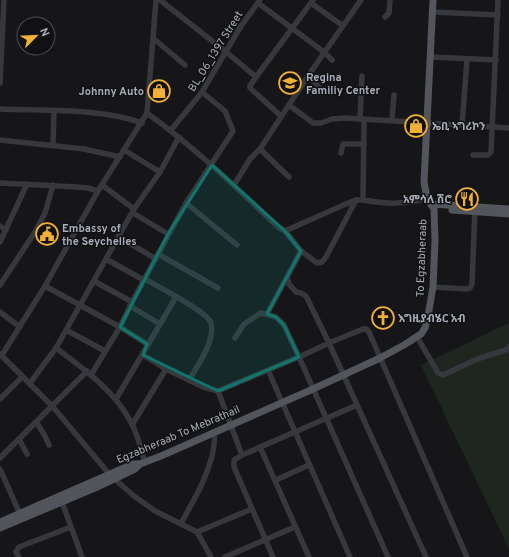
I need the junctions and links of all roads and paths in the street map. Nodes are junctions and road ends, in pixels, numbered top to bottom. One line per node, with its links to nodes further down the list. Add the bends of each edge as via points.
1 (4, 0): 18 (street)
2 (156, 0): 15 (street)
3 (160, 0): 16 (street)
4 (361, 0): 13 (street)
5 (390, 0): 12 (street, via 389,12)
6 (433, 0): 10 (main road, To Egzabheraab)
7 (498, 0): 11 (street)
8 (259, 1): 14 (street); 16 (street, BL_06_1397 Street)
9 (312, 1): 13 (street); 14 (street)
10 (433, 12): 11 (street); 19 (main road, To Egzabheraab)
11 (498, 15): 22 (street)
12 (385, 17)
13 (342, 26): 17 (street)
14 (293, 29): 17 (street); 26 (street)
15 (154, 39): 23 (street); 34 (street)
16 (226, 51): 26 (street); 29 (street, BL_06_1397 Street)
17 (324, 52): 20 (street); 24 (street)
18 (0, 55): 27 (street)
19 (431, 57): 21 (street); 39 (main road, To Egzabheraab)
20 (332, 60)
21 (468, 60): 22 (street); 40 (street)
22 (496, 60): 41 (street)
23 (185, 66)
24 (308, 76): 28 (street); 31 (street)
25 (362, 76): 36 (street)
26 (256, 77): 35 (street, via 250,88)
27 (0, 83)
28 (319, 87)
29 (202, 92): 43 (street, BL_06_1397 Street); 53 (street, via 225,111 233,131)
30 (394, 95): 37 (street)
31 (290, 105): 35 (street); 36 (street, via 313,123 321,123 332,118)
32 (0, 109): 33 (street)
33 (54, 111): 38 (street, via 116,116); 47 (street)
34 (147, 113): 38 (street); 43 (street)
35 (281, 116): 48 (street)
36 (362, 119): 37 (street); 46 (street)
37 (392, 120): 39 (street)
38 (142, 123): 49 (street)
39 (427, 123): 40 (street); 65 (main road, To Egzabheraab, via 424,182)
40 (462, 125): 41 (street)
41 (492, 127): 42 (street); 51 (street, via 489,155)
42 (509, 128)
43 (171, 130): 44 (street)
44 (179, 137): 53 (street); 54 (street)
45 (0, 140): 47 (street)
46 (364, 144): 50 (street, via 343,144); 63 (street)
47 (53, 145): 52 (street)
48 (260, 149): 55 (street); 60 (street, via 250,159)
49 (124, 150): 52 (street); 54 (street)
50 (341, 153)
51 (473, 155)
52 (120, 157): 59 (street)
53 (212, 165): 60 (street); 64 (street)
54 (160, 172): 68 (street)
55 (289, 177)
56 (0, 183): 57 (street)
57 (27, 184): 58 (street); 71 (street)
58 (53, 185): 61 (street, via 88,188); 83 (street, via 40,222)
59 (102, 185): 61 (street); 68 (street)
60 (234, 185): 72 (street)
61 (98, 192): 84 (street)
62 (356, 200): 63 (street); 72 (street); 77 (street, via 322,262 317,262)
63 (363, 200): 65 (street, via 395,204)
64 (186, 203): 73 (street); 76 (street)
65 (430, 204): 66 (main road); 85 (main road, To Egzabheraab, via 435,240)
66 (475, 209): 67 (main road); 69 (main road); 85 (street, via 470,288)
67 (509, 209)
68 (134, 211): 73 (street); 74 (street)
69 (509, 214)
70 (0, 226): 71 (street)
71 (6, 230): 75 (street)
72 (285, 231): 77 (street)
73 (168, 234): 78 (street)
74 (119, 237): 78 (street); 79 (street)
75 (0, 242)
76 (237, 245)
77 (301, 251): 80 (street)
78 (157, 257): 81 (street); 86 (street)
79 (106, 259): 81 (street); 82 (street)
80 (287, 277): 91 (street); 98 (street, via 296,292 306,296)
81 (145, 279): 87 (street); 88 (street)
82 (94, 281): 88 (street); 89 (street)
83 (0, 285)
84 (45, 286): 89 (street); 93 (street)
85 (433, 287): 96 (main road, To Egzabheraab, via 427,323)
86 (218, 288)
87 (176, 297): 92 (street); 113 (street, via 207,317 212,329 204,354)
88 (131, 304): 92 (street); 94 (street)
89 (80, 306): 94 (street); 95 (street)
90 (0, 312): 93 (street)
91 (267, 314): 97 (street, via 261,313 244,324); 105 (street, via 276,317 284,325)
92 (160, 324): 99 (street)
93 (20, 327): 103 (street)
94 (120, 327): 99 (street); 102 (street)
95 (66, 330): 100 (street); 102 (street)
96 (417, 337): 101 (street, via 438,373 443,375 480,358); 106 (main road, To Egzabheraab)
97 (235, 338)
98 (329, 343): 105 (street); 106 (street, via 366,329); 111 (street)
99 (148, 344): 104 (street)
100 (56, 348): 110 (street); 114 (street)
101 (508, 349)
102 (106, 351): 110 (street)
103 (1, 355): 112 (street)
104 (143, 355): 108 (street); 118 (street)
105 (299, 357): 109 (street); 115 (street)
106 (380, 358): 107 (main road, To Egzabheraab); 158 (street)
107 (364, 365): 111 (main road, Egzabheraab To Mebrathail)
108 (166, 369): 113 (street); 125 (street)
109 (268, 370): 116 (street); 119 (street)
110 (89, 373): 118 (street); 121 (street)
111 (343, 374): 115 (main road, Egzabheraab To Mebrathail); 120 (street)
112 (22, 376): 114 (street); 117 (street)
113 (189, 380): 116 (street)
114 (30, 383): 121 (street)
115 (313, 389): 119 (main road, Egzabheraab To Mebrathail); 122 (street)
116 (218, 391): 124 (street)
117 (0, 399)
118 (116, 399): 125 (street)
119 (281, 403): 124 (main road, Egzabheraab To Mebrathail); 127 (street)
120 (357, 405): 122 (street); 157 (street)
121 (53, 407): 123 (street); 137 (street)
122 (326, 419): 127 (street); 156 (street)
123 (36, 422): 128 (street); 129 (street)
124 (230, 424): 126 (main road, Egzabheraab To Mebrathail); 132 (street)
125 (132, 425): 134 (street)
126 (214, 432): 134 (main road, Egzabheraab To Mebrathail); 143 (street, via 216,439 203,483)
127 (294, 432): 130 (street); 135 (street)
128 (19, 439): 131 (street); 133 (street)
129 (49, 445)
130 (260, 447): 132 (street); 138 (street)
131 (27, 454)
132 (242, 455): 140 (street, via 234,460 234,467)
133 (0, 458)
134 (142, 463): 137 (main road, Egzabheraab To Mebrathail, via 135,469)
135 (309, 465): 138 (street); 155 (street)
136 (0, 468): 141 (street)
137 (112, 476): 139 (main road, via 95,488); 141 (main road, Egzabheraab To Mebrathail); 143 (street, via 155,511)
138 (276, 480): 145 (street)
139 (62, 502): 144 (street); 146 (main road)
140 (252, 509): 147 (street); 148 (street)
141 (20, 514): 142 (main road, Egzabheraab To Mebrathail)
142 (0, 522)
143 (185, 525): 147 (street)
144 (71, 527): 149 (street, via 19,547 16,552); 150 (street)
145 (295, 527): 148 (street); 154 (street)
146 (0, 528)
147 (197, 532): 151 (street)
148 (265, 539): 152 (street); 153 (street)
149 (19, 557)
150 (82, 557)
151 (211, 557)
152 (225, 557)
153 (273, 557)
154 (309, 557)
155 (350, 557)
156 (388, 557)
157 (426, 557)
158 (467, 557)

